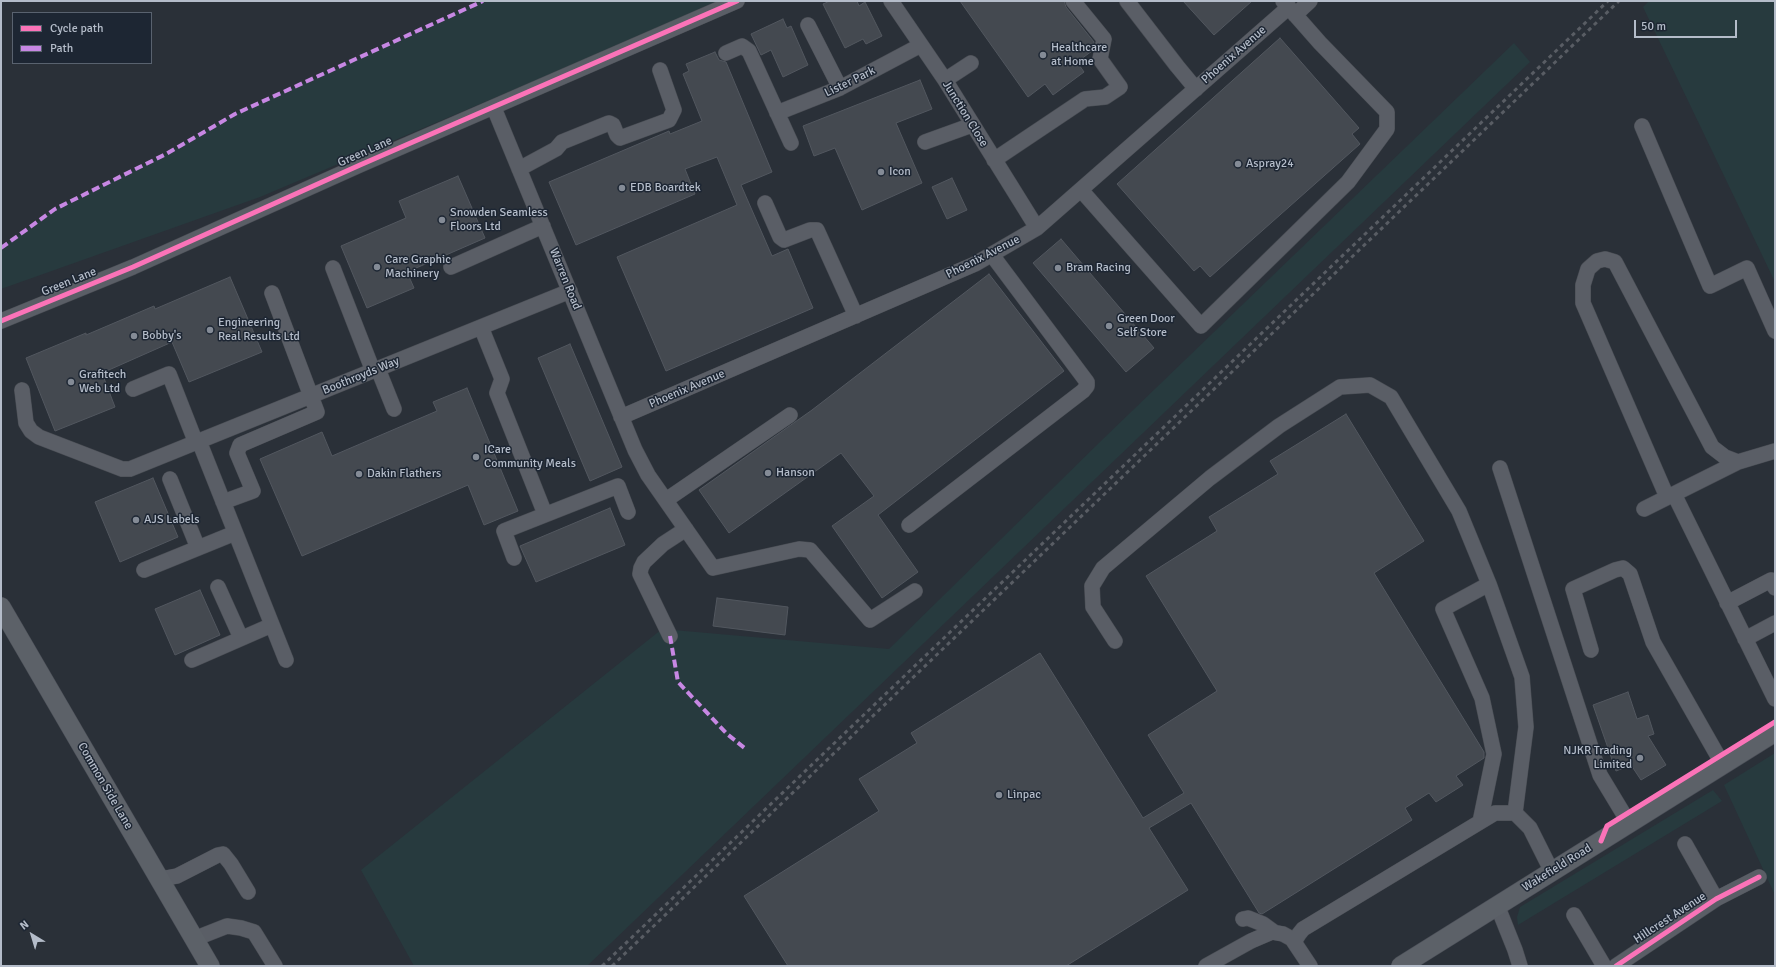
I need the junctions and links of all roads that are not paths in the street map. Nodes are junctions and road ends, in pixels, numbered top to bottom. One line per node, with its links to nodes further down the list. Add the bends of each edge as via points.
1 (737, 1): 15 (street, Green Lane)
2 (891, 1): 8 (street, Junction Close)
3 (1073, 1): 21 (street, via 1104,39 1100,59 1120,86 1105,97 1085,99)
4 (1128, 1): 14 (street)
5 (1310, 1): 6 (street, Phoenix Avenue)
6 (1289, 8): 14 (street, Phoenix Avenue); 23 (street, via 1320,44 1387,112 1387,129 1348,182 1201,326)
7 (808, 26): 13 (street)
8 (921, 45): 12 (street, Junction Close); 13 (street, Lister Park)
9 (726, 53): 16 (street, via 742,46 749,51)
10 (971, 63): 12 (street)
11 (660, 70): 22 (street, via 674,110 669,120 620,138 609,123 562,142 556,149)
12 (945, 80): 17 (street, Junction Close)
13 (840, 88): 16 (street, Lister Park)
14 (1196, 89): 23 (street, Phoenix Avenue)
15 (494, 108): 22 (street, Warren Road); 33 (street, Green Lane, via 353,168 134,267)
16 (777, 113): 20 (street)
17 (972, 125): 19 (street); 21 (street, Junction Close)
18 (1642, 126): 35 (street, via 1710,286 1747,268)
19 (925, 142)
20 (791, 143)
21 (994, 160): 26 (street, Junction Close)
22 (519, 169): 25 (street, Warren Road)
23 (1081, 190): 26 (street, Phoenix Avenue)
24 (765, 203): 32 (street, via 780,238 784,240 810,230 817,230)
25 (543, 226): 28 (street); 30 (street, Warren Road)
26 (1037, 228): 27 (street, Phoenix Avenue)
27 (992, 255): 32 (street, Phoenix Avenue); 54 (street, via 1087,382 1087,386)
28 (450, 267)
29 (333, 268): 36 (street)
30 (570, 291): 34 (street, Boothroyds Way); 42 (street, Warren Road)
31 (272, 293): 39 (street)
32 (856, 316): 42 (street, Phoenix Avenue)
33 (1, 321)
34 (480, 327): 36 (street, Boothroyds Way); 53 (street, via 502,379 497,393)
35 (1775, 331)
36 (375, 370): 39 (street, Boothroyds Way); 40 (street)
37 (133, 389): 43 (street, via 169,374)
38 (22, 390): 43 (street, Boothroyds Way, via 26,423 31,431 39,437 122,469 130,469)
39 (312, 396): 43 (street, Boothroyds Way); 50 (street, via 317,412 240,445 237,453 252,491)
40 (394, 409)
41 (790, 415): 49 (street)
42 (621, 417): 49 (street, Warren Road, via 648,475)
43 (198, 442): 50 (street)
44 (1775, 451): 45 (street)
45 (1738, 462): 48 (street); 48 (street, via 1725,457 1712,447 1615,262 1605,259 1597,261 1588,269 1583,285 1584,302)
46 (1500, 468): 80 (street, via 1600,774)
47 (170, 479): 57 (street)
48 (1670, 495): 51 (street); 64 (street)
49 (666, 500): 55 (street, Warren Road)
50 (223, 502): 56 (street)
51 (1644, 509)
52 (628, 512): 53 (street, via 618,486)
53 (545, 514): 58 (street, via 504,531)
54 (909, 525)
55 (686, 529): 63 (street, Warren Road, via 713,568 799,549 810,550 870,620); 68 (street, via 663,544 644,562 640,574)
56 (236, 533): 57 (street); 67 (street)
57 (198, 548): 59 (street)
58 (514, 558)
59 (144, 570)
60 (1489, 584): 71 (street, via 1458,511 1391,397 1370,385 1340,387 1279,426 1210,478 1103,568 1092,586 1093,606); 78 (street, via 1522,677 1526,727); 79 (street, via 1443,610 1482,698 1494,754)
61 (218, 587): 69 (street)
62 (1775, 588): 64 (street, via 1771,580)
63 (915, 591)
64 (1728, 603): 70 (street)
65 (1, 607): 83 (main road, Common Side Lane)
66 (1775, 623): 70 (street)
67 (272, 625): 69 (street); 74 (street)
68 (670, 636)
69 (241, 638): 73 (street)
70 (1745, 639): 75 (street)
71 (1116, 641)
72 (1591, 650): 77 (street, via 1573,589 1623,568 1630,574 1653,642)
73 (192, 660)
74 (286, 660)
75 (1775, 699)
76 (1775, 732): 77 (main road, Wakefield Road)
77 (1723, 764): 80 (main road, Wakefield Road)
78 (1515, 813): 79 (street, via 1495,813); 82 (street, via 1530,828)
79 (1480, 822): 92 (street, via 1304,930 1298,934)
80 (1629, 823): 82 (main road, Wakefield Road)
81 (1684, 844): 86 (street)
82 (1552, 872): 87 (main road, Wakefield Road)
83 (158, 877): 85 (street, via 177,876 223,854 232,864); 91 (main road, Common Side Lane)
84 (1759, 877): 86 (street, Hillcrest Avenue)
85 (248, 892)
86 (1716, 899): 100 (street, Hillcrest Avenue)
87 (1497, 905): 97 (main road, Wakefield Road); 98 (street)
88 (1574, 915): 99 (street)
89 (1243, 919): 90 (street, via 1248,918 1263,924)
90 (1274, 932): 92 (street, via 1283,934); 95 (street, via 1251,941)
91 (194, 939): 93 (main road, Common Side Lane); 94 (street, via 227,926 254,932)
92 (1294, 942): 96 (street)
93 (210, 966)
94 (275, 966)
95 (1206, 966)
96 (1310, 966)
97 (1401, 966)
98 (1520, 966)
99 (1604, 966)
100 (1616, 966)

